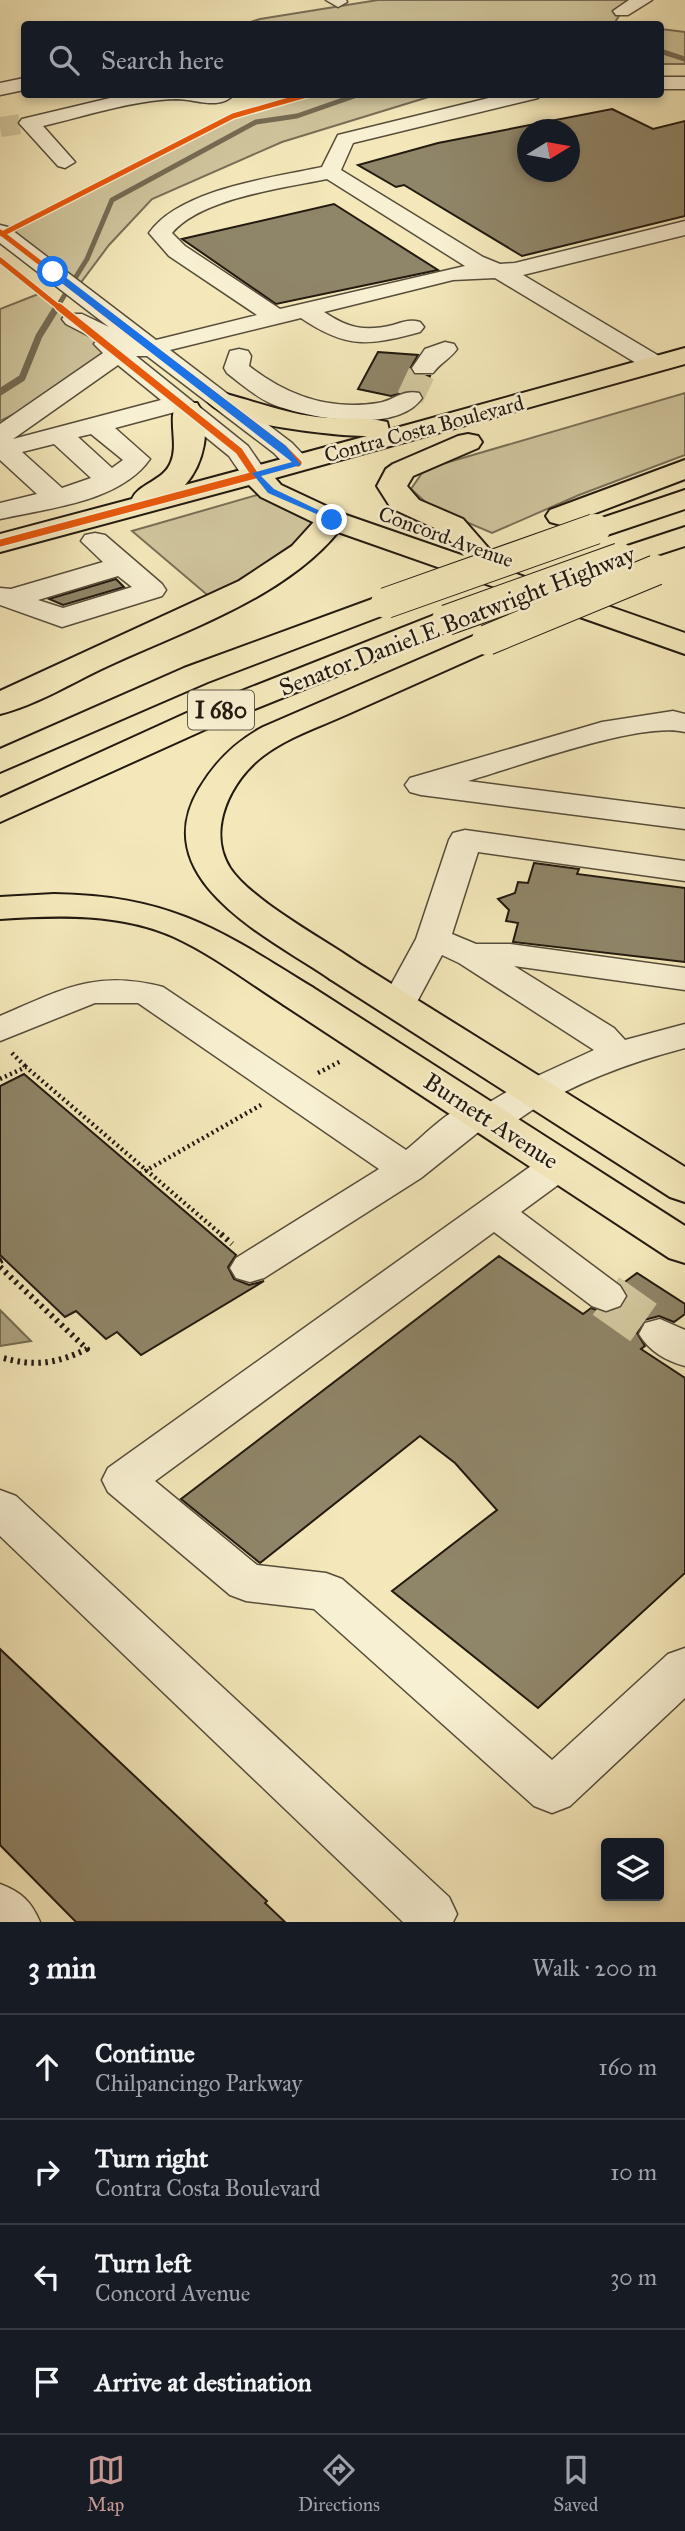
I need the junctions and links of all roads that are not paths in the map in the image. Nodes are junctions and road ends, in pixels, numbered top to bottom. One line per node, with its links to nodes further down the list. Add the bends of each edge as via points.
1 (643, 0): 2 (street)
2 (622, 10)
3 (664, 83): 4 (street)
4 (685, 83)
5 (21, 85): 6 (street)
6 (0, 89)
7 (136, 98): 9 (street, via 29,123)
8 (514, 98): 10 (street, via 345,139)
9 (65, 162)
10 (330, 172): 16 (street, via 475,262); 18 (street, via 237,192 170,219 160,233 177,251)
11 (685, 228): 16 (street, via 515,270)
12 (0, 232): 15 (street)
13 (0, 248): 15 (street, via 18,262)
14 (0, 260): 19 (street)
15 (44, 265): 21 (street)
16 (496, 269): 17 (street, via 453,273); 26 (street)
17 (305, 310): 18 (street); 20 (street, via 354,339)
18 (276, 317): 21 (street)
19 (74, 319): 21 (street, via 132,349); 23 (street)
20 (412, 327)
21 (152, 349): 30 (street)
22 (445, 349): 27 (street)
23 (114, 351): 31 (street); 36 (street)
24 (239, 356): 29 (street, via 236,368 279,398 300,405 374,411 400,407)
25 (685, 356): 26 (main road, Contra Costa Boulevard)
26 (655, 364): 33 (main road, Contra Costa Boulevard)
27 (424, 368)
28 (685, 381): 35 (main road, Contra Costa Boulevard)
29 (410, 398)
30 (222, 401): 33 (main road, via 307,426); 38 (street)
31 (183, 406): 32 (street); 39 (street, via 239,451); 46 (main road, via 192,446 184,467 162,490)
32 (96, 425): 34 (street); 41 (street, via 137,459 130,470)
33 (438, 426): 38 (main road, Contra Costa Boulevard)
34 (60, 435): 36 (street); 41 (street)
35 (468, 442): 38 (main road, Contra Costa Boulevard); 50 (main road, via 403,470 391,486 405,505 451,524)
36 (1, 445): 42 (street)
37 (685, 469): 54 (main road, bridge, via 470,556)
38 (307, 471): 39 (main road, Contra Costa Boulevard); 50 (main road, Concord Avenue, via 369,510)
39 (263, 483): 45 (main road, Concord Avenue); 46 (main road, Contra Costa Boulevard)
40 (0, 484): 44 (street)
41 (97, 484): 42 (street); 46 (street)
42 (55, 496): 44 (street)
43 (685, 499): 54 (main road, Senator Daniel E Boatwright Highway / I 680, bridge)
44 (11, 508)
45 (332, 520): 56 (main road, Concord Avenue); 57 (main road, via 303,552 250,588)
46 (104, 528): 49 (main road, Contra Costa Boulevard); 51 (main road, Contra Costa Boulevard); 52 (street)
47 (685, 536): 60 (main road, Senator Daniel E Boatwright Highway / I 680, bridge, via 447,620 203,718)
48 (685, 542): 67 (main road, Burnett Avenue, bridge, via 656,570 281,731 243,755 219,783 206,806 203,838 212,870 233,893)
49 (0, 543)
50 (475, 550): 55 (main road, Concord Avenue)
51 (0, 567)
52 (131, 572): 53 (street); 53 (street, via 37,609)
53 (4, 597)
54 (386, 603): 59 (main road, Senator Daniel E Boatwright Highway / I 680, via 196,675)
55 (685, 617)
56 (685, 644)
57 (0, 704)
58 (685, 723): 61 (street, via 673,720 613,729 421,785)
59 (0, 761)
60 (0, 811)
61 (685, 819)
62 (685, 871): 64 (street, via 465,840)
63 (0, 908): 72 (main road, Burnett Avenue, via 51,903 101,906 154,918 209,939)
64 (433, 939): 65 (street); 67 (street)
65 (471, 955): 66 (street, via 510,955); 70 (street, via 601,1036)
66 (685, 979)
67 (398, 1005): 71 (main road, Burnett Avenue)
68 (0, 1029): 74 (street, via 85,993 131,988 150,995)
69 (685, 1035): 70 (street)
70 (617, 1054): 71 (street)
71 (535, 1092): 72 (street); 75 (main road, Burnett Avenue)
72 (484, 1116): 73 (main road, Burnett Avenue); 74 (street)
73 (559, 1165): 76 (street); 77 (main road, Burnett Avenue)
74 (407, 1169): 78 (street)
75 (685, 1187)
76 (494, 1212): 79 (street); 81 (street, via 124,1480 246,1582 326,1592 552,1791)
77 (685, 1247)
78 (250, 1268)
79 (606, 1296)
80 (0, 1508): 83 (street)
81 (685, 1668)
82 (0, 1908): 84 (street)
83 (431, 1914)
84 (14, 1922)

